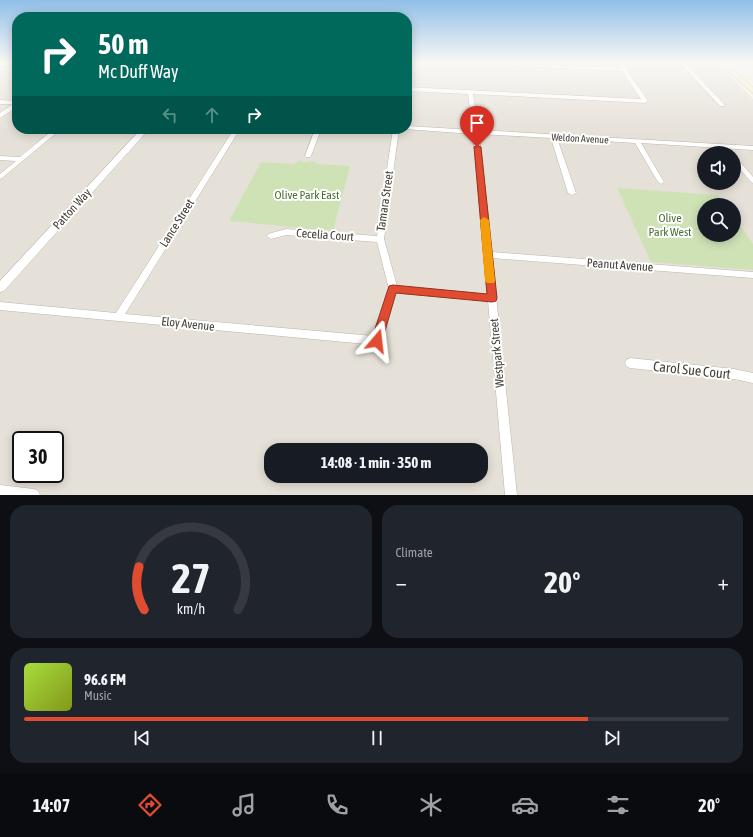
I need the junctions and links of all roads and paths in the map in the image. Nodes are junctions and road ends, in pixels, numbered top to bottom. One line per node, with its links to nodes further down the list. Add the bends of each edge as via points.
1 (635, 86): 4 (street, via 645,101)
2 (704, 86): 7 (street)
3 (412, 89): 4 (street)
4 (470, 92): 11 (street, Westpark Street)
5 (0, 102): 6 (street)
6 (12, 103)
7 (722, 105)
8 (12, 108): 9 (street)
9 (0, 116)
10 (412, 128): 11 (street, Weldon Avenue)
11 (476, 132): 17 (street, Weldon Avenue); 32 (street, Westpark Street)
12 (52, 134): 24 (street)
13 (140, 134): 34 (street, Patton Way)
14 (234, 134): 38 (street, Lance Street)
15 (316, 134): 22 (street)
16 (395, 134): 31 (street, Tamara Street)
17 (553, 136): 18 (street, Weldon Avenue); 29 (street)
18 (637, 141): 19 (street, Weldon Avenue); 28 (street)
19 (724, 146)
20 (741, 147): 21 (street, Weldon Avenue)
21 (753, 148)
22 (308, 156)
23 (0, 158): 24 (street)
24 (22, 159): 26 (street)
25 (741, 166): 27 (street)
26 (0, 177)
27 (753, 181)
28 (661, 182)
29 (572, 192)
30 (271, 236): 31 (street, Cecelia Court, via 286,232)
31 (380, 239): 35 (street, Tamara Street)
32 (488, 255): 33 (street, Peanut Avenue); 36 (street, Westpark Street)
33 (753, 275)
34 (0, 288)
35 (393, 289): 36 (street); 38 (street, Eloy Avenue, via 377,341)
36 (492, 298): 43 (street, Westpark Street)
37 (0, 306): 38 (street, Eloy Avenue)
38 (118, 317)
39 (630, 363): 40 (street, Carol Sue Court)
40 (753, 378)
41 (0, 490): 42 (street)
42 (34, 495)
43 (511, 495)

